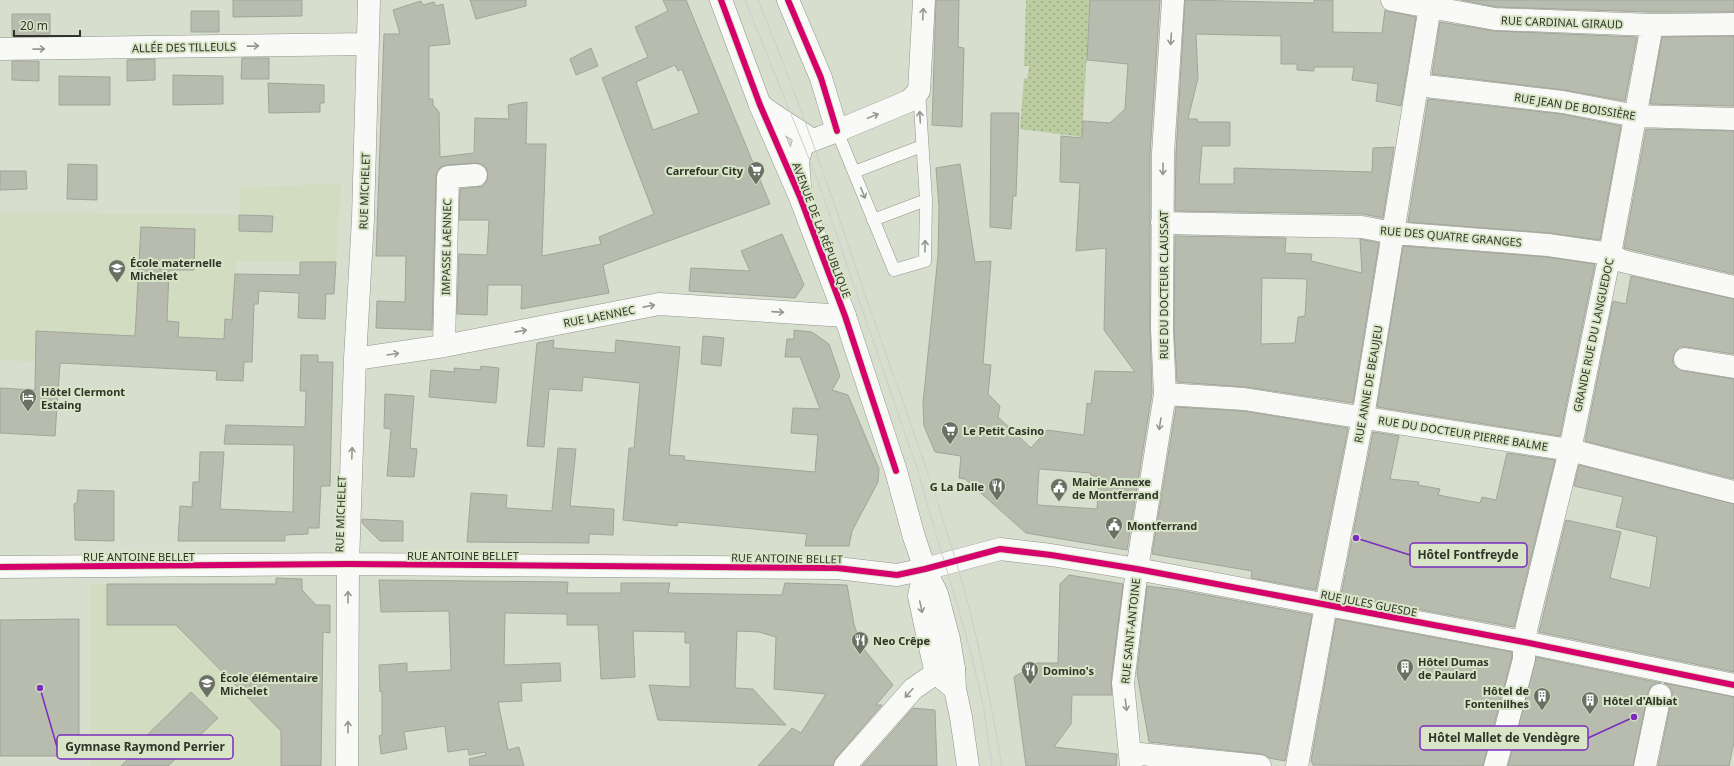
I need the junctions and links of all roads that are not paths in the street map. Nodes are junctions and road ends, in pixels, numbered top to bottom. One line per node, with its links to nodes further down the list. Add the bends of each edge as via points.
1 (369, 0): 10 (street, RUE MICHELET)
2 (721, 0): 14 (street, AVENUE DE LA RÉPUBLIQUE)
3 (788, 0): 17 (street, via 821,78)
4 (924, 0): 13 (street, one-way to 4)
5 (1173, 0): 25 (street, RUE DU DOCTEUR CLAUSSAT, one-way to 25, via 1163,153)
6 (1392, 0): 7 (street, RUE CARDINAL GIRAUD)
7 (1430, 3): 9 (street, RUE CARDINAL GIRAUD, via 1495,19); 12 (street, RUE ANNE DE BEAUJEU)
8 (1734, 24): 9 (street, RUE CARDINAL GIRAUD)
9 (1652, 25): 15 (street, GRANDE RUE DU LANGUEDOC)
10 (368, 44): 11 (street, ALLÉE DES TILLEULS, one-way to 10); 31 (street, RUE MICHELET, via 363,219)
11 (0, 49)
12 (1417, 85): 15 (street, RUE JEAN DE BOISSIÈRE, via 1563,102); 26 (street, RUE ANNE DE BEAUJEU)
13 (919, 91): 17 (street, AVENUE DE LA RÉPUBLIQUE, one-way to 13, via 910,101); 19 (lane, one-way to 13)
14 (760, 106): 18 (street); 22 (street, AVENUE DE LA RÉPUBLIQUE)
15 (1636, 116): 16 (street, RUE JEAN DE BOISSIÈRE); 27 (street, GRANDE RUE DU LANGUEDOC)
16 (1734, 119)
17 (837, 131): 18 (street, AVENUE DE LA RÉPUBLIQUE); 20 (lane)
18 (812, 140): 22 (street, AVENUE DE LA RÉPUBLIQUE, via 803,144 798,161)
19 (922, 146): 20 (lane); 23 (lane)
20 (854, 172): 24 (lane, one-way to 24)
21 (476, 175): 30 (street, IMPASSE LAENNEC, via 448,177)
22 (800, 197): 29 (street, AVENUE DE LA RÉPUBLIQUE)
23 (926, 200): 24 (lane); 24 (lane, one-way to 23, via 894,270 925,261)
24 (873, 220)
25 (1162, 223): 26 (street, RUE DES QUATRE GRANGES, via 1362,226); 34 (street, RUE DU DOCTEUR CLAUSSAT)
26 (1393, 233): 27 (street, RUE DES QUATRE GRANGES, via 1548,245); 35 (street, RUE ANNE DE BEAUJEU)
27 (1610, 254): 28 (street, RUE DES QUATRE GRANGES, via 1622,261); 36 (street, GRANDE RUE DU LANGUEDOC)
28 (1734, 287)
29 (845, 316): 30 (street, RUE LAENNEC, one-way to 29, via 658,304); 41 (street, AVENUE DE LA RÉPUBLIQUE)
30 (444, 346): 31 (street, RUE LAENNEC, one-way to 30)
31 (355, 359): 39 (street, RUE MICHELET, one-way to 31)
32 (1685, 359): 33 (street)
33 (1734, 367)
34 (1165, 394): 35 (street, RUE DU DOCTEUR PIERRE BALME, via 1244,399); 42 (street, RUE DU DOCTEUR CLAUSSAT, one-way to 42)
35 (1363, 417): 36 (street, RUE DU DOCTEUR PIERRE BALME); 43 (street, RUE ANNE DE BEAUJEU)
36 (1570, 450): 37 (street, RUE DU DOCTEUR PIERRE BALME); 44 (street, GRANDE RUE DU LANGUEDOC)
37 (1734, 492)
38 (1000, 549): 41 (street, RUE ANTOINE BELLET); 42 (street, RUE JULES GUESDE)
39 (348, 564): 40 (street, RUE ANTOINE BELLET); 41 (street, RUE ANTOINE BELLET, via 847,568 897,575); 49 (street, RUE MICHELET, one-way to 39)
40 (0, 566)
41 (925, 569): 45 (street, AVENUE DE LA RÉPUBLIQUE, via 937,594 949,639)
42 (1136, 569): 43 (street, RUE JULES GUESDE); 48 (street, RUE SAINT-ANTOINE, one-way to 48, via 1123,683)
43 (1326, 605): 44 (street, RUE JULES GUESDE); 53 (street, RUE ANNE DE BEAUJEU)
44 (1524, 642): 46 (street, RUE JULES GUESDE); 54 (street, GRANDE RUE DU LANGUEDOC, via 1524,659)
45 (948, 677): 50 (street, one-way to 50, via 913,689); 51 (street, AVENUE DE LA RÉPUBLIQUE, via 961,717)
46 (1734, 685)
47 (1660, 695): 55 (street)
48 (1131, 759): 52 (street)
49 (347, 766)
50 (845, 766)
51 (968, 766)
52 (1260, 766)
53 (1297, 766)
54 (1494, 766)
55 (1645, 766)

